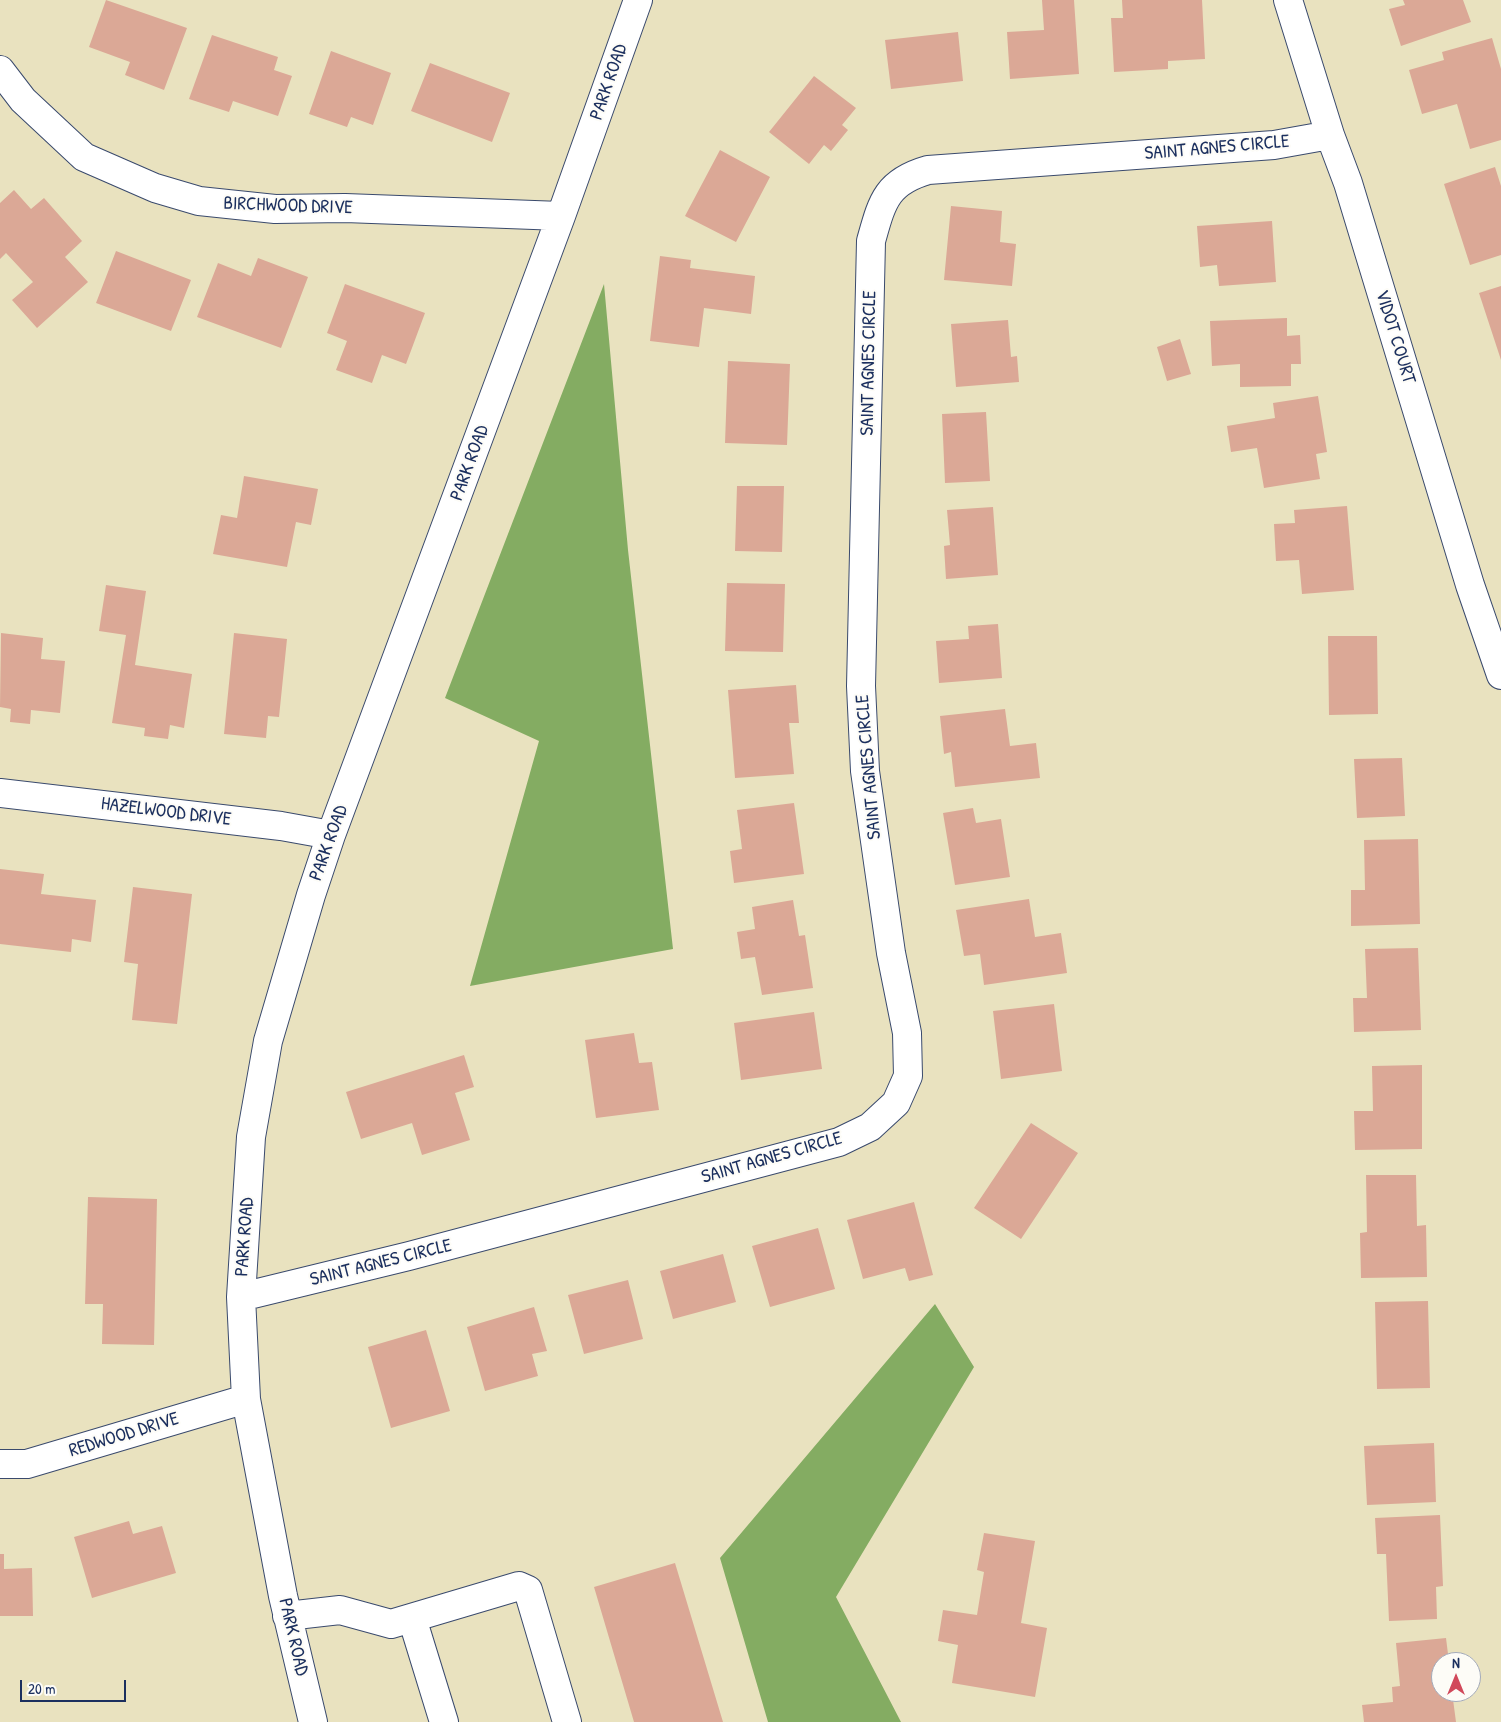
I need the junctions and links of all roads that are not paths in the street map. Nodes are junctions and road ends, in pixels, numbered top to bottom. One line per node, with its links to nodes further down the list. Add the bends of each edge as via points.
1 (638, 0): 5 (street, PARK ROAD)
2 (1288, 0): 4 (street, VIDOT COURT)
3 (0, 70): 5 (street, BIRCHWOOD DRIVE, via 22,100 84,157 155,188 199,201 275,209 345,208)
4 (1330, 135): 6 (street, VIDOT COURT, via 1348,183 1470,585); 9 (street, SAINT AGNES CIRCLE, via 1274,145 928,170 908,176 894,186 880,208 872,241 861,686 865,771 891,954 907,1033 908,1076 896,1103 870,1127 839,1142)
5 (561, 216): 8 (street, PARK ROAD)
6 (1501, 675)
7 (0, 793): 8 (street, HAZELWOOD DRIVE, via 281,826)
8 (332, 835): 9 (street, PARK ROAD, via 268,1041 251,1137)
9 (241, 1297): 10 (street, PARK ROAD)
10 (246, 1399): 11 (street, REDWOOD DRIVE, via 27,1464); 12 (street, PARK ROAD)
11 (0, 1464)
12 (287, 1616): 13 (street, via 340,1610 392,1624); 14 (street, PARK ROAD)
13 (412, 1618): 15 (street); 16 (street, via 519,1586 528,1590)
14 (313, 1722)
15 (444, 1722)
16 (567, 1722)

